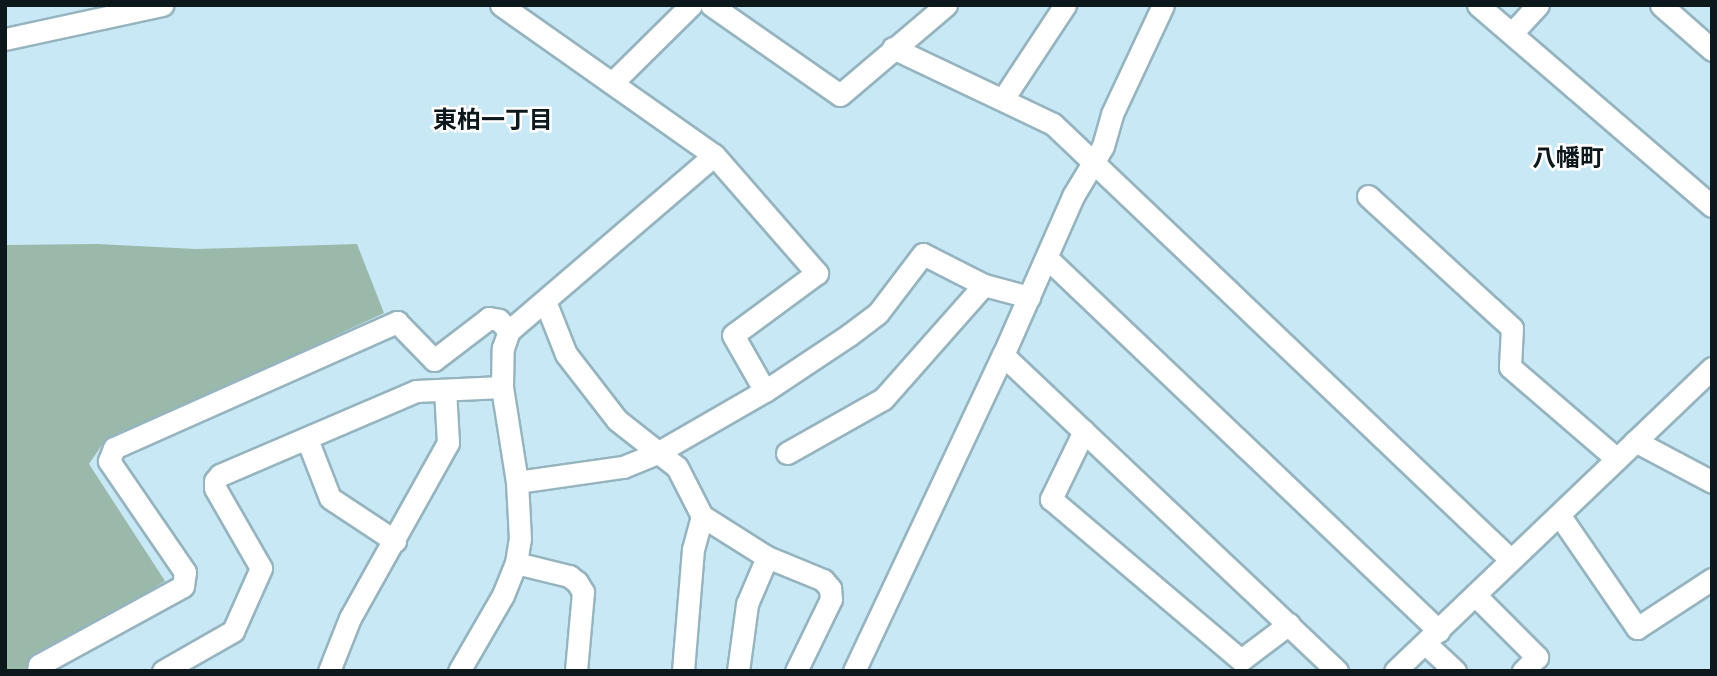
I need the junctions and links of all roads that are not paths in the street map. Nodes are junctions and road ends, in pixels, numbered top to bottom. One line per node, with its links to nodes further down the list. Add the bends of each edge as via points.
1 (162, 5): 12 (street)
2 (501, 5): 15 (street)
3 (691, 5): 15 (street)
4 (711, 5): 13 (street, via 840,95)
5 (946, 5): 13 (street)
6 (1065, 5): 16 (street)
7 (1163, 5): 18 (street)
8 (1478, 5): 11 (street)
9 (1538, 5): 11 (street)
10 (1661, 5): 14 (street)
11 (1512, 33): 20 (street)
12 (5, 39)
13 (893, 48): 16 (street)
14 (1712, 50)
15 (612, 83): 17 (street)
16 (1003, 99): 18 (street, via 1053,124)
17 (714, 155): 24 (street); 30 (street, via 817,273 733,335)
18 (1094, 160): 21 (street); 43 (street)
19 (1368, 196): 36 (street, via 1512,328 1510,367)
20 (1712, 206)
21 (1047, 257): 23 (street); 48 (street)
22 (984, 285): 23 (street); 30 (street, via 923,254 878,313); 35 (street, via 883,399)
23 (1029, 296): 26 (street)
24 (545, 301): 25 (street); 34 (street, via 566,354 617,420)
25 (509, 331): 28 (street, via 503,348); 50 (street, via 499,320 489,318 434,360 397,322 114,448 108,461 185,572 183,586 39,665)
26 (1003, 355): 31 (street); 49 (street)
27 (1712, 368): 33 (street)
28 (502, 387): 29 (street); 37 (street)
29 (445, 390): 32 (street, via 416,391); 41 (street, via 448,443)
30 (765, 391): 34 (street)
31 (1084, 431): 47 (street); 47 (street, via 1051,499 1241,660)
32 (307, 439): 41 (street, via 330,498); 51 (street, via 215,481 261,568 233,631)
33 (1634, 441): 36 (street); 38 (street)
34 (657, 453): 37 (street, via 623,467); 39 (street, via 677,467)
35 (787, 453)
36 (1616, 459): 40 (street)
37 (517, 482): 44 (street, via 521,521)
38 (1712, 482)
39 (702, 516): 42 (street); 55 (street, via 693,549)
40 (1560, 516): 43 (street); 45 (street, via 1637,628)
41 (395, 541): 52 (street, via 350,618)
42 (767, 557): 56 (street, via 747,604); 57 (street, via 823,580 830,588 831,599)
43 (1510, 559): 46 (street)
44 (516, 564): 53 (street); 54 (street, via 569,576 583,592)
45 (1712, 579)
46 (1475, 595): 48 (street); 61 (street, via 1537,657)
47 (1289, 624): 58 (street)
48 (1432, 638): 59 (street); 60 (street)
49 (864, 667)
50 (38, 671)
51 (163, 671)
52 (330, 671)
53 (459, 671)
54 (576, 671)
55 (683, 671)
56 (738, 671)
57 (796, 671)
58 (1337, 671)
59 (1395, 671)
60 (1455, 671)
61 (1523, 671)

